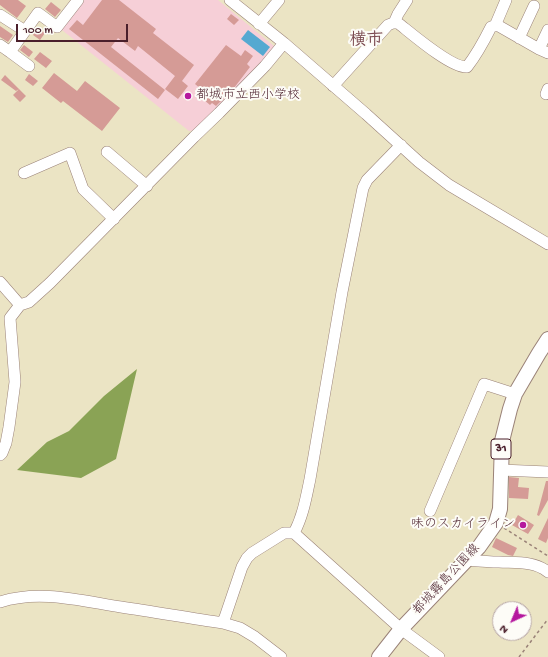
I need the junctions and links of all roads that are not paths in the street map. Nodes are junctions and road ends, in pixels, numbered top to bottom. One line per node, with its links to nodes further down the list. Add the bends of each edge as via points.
1 (78, 0): 12 (street, via 57,27 38,13)
2 (230, 0): 9 (street)
3 (279, 0): 9 (street)
4 (407, 0): 8 (street)
5 (506, 0): 10 (street)
6 (534, 6): 13 (street)
7 (0, 15): 12 (street)
8 (394, 23): 10 (street, via 398,23 444,58 464,67 467,67 476,55 491,27); 19 (street, via 388,24)
9 (259, 24): 14 (street)
10 (495, 26): 13 (street)
11 (548, 30): 16 (street)
12 (25, 31): 17 (street)
13 (519, 38): 16 (street)
14 (284, 44): 19 (street); 23 (street)
15 (0, 45): 17 (street)
16 (543, 51)
17 (10, 52): 18 (street)
18 (29, 66)
19 (333, 86): 20 (street)
20 (400, 145): 25 (street, via 449,185); 34 (street, via 363,188 304,509)
21 (107, 152): 23 (street)
22 (24, 173): 24 (street, via 70,153 83,189)
23 (147, 186): 24 (street)
24 (114, 219): 27 (street, via 50,283 28,302)
25 (548, 244)
26 (0, 282): 27 (street)
27 (20, 305): 30 (street, via 10,318 15,382 10,427)
28 (548, 339): 29 (main road, 都城霧島公園線 / 31)
29 (515, 394): 31 (main road, 都城霧島公園線 / 31, via 502,441); 33 (street, via 484,384)
30 (0, 455)
31 (501, 470): 32 (street); 35 (main road, 都城霧島公園線 / 31, via 500,509 496,522)
32 (548, 472)
33 (430, 510)
34 (294, 533): 38 (street, via 284,533 247,558); 39 (street)
35 (468, 560): 36 (street, via 529,564 542,567); 39 (main road, 都城霧島公園線 / 31)
36 (548, 572)
37 (0, 602): 38 (street, via 32,596 64,598)
38 (223, 623): 40 (street, via 240,628)
39 (401, 629): 41 (main road, 都城霧島公園線 / 31); 42 (street)
40 (281, 657)
41 (379, 657)
42 (439, 657)

